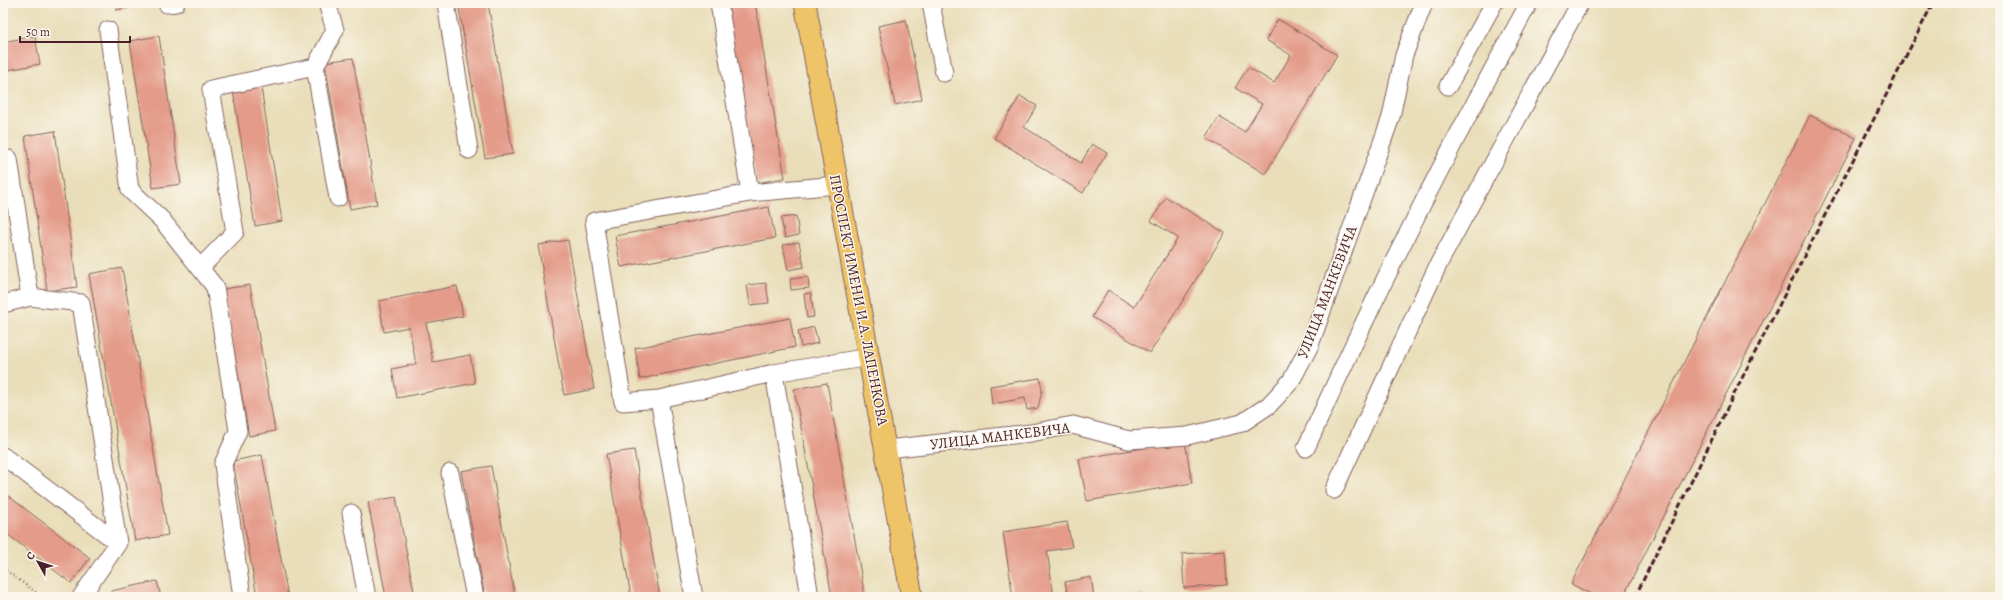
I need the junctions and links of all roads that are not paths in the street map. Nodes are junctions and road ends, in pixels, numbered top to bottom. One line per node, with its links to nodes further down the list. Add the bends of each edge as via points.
1 (327, 3): 11 (street, via 335,30)
2 (446, 3): 14 (street)
3 (720, 3): 17 (street)
4 (805, 3): 16 (main road, ПРОСПЕКТ ИМЕНИ И.А. ЛАПЕНКОВА)
5 (931, 3): 12 (street)
6 (1424, 3): 26 (street, УЛИЦА МАНКЕВИЧА, via 1404,55 1391,117 1310,345 1291,381 1269,406 1242,424 1187,436 1129,440 1073,425 1031,433)
7 (1494, 3): 13 (street)
8 (1529, 3): 25 (street, via 1426,196 1361,325)
9 (1580, 3): 29 (street, via 1439,263)
10 (108, 30): 19 (street, via 130,190 162,220)
11 (315, 67): 18 (street); 19 (street, via 211,89 235,232)
12 (944, 73)
13 (1448, 86)
14 (468, 150)
15 (9, 159): 20 (street)
16 (837, 185): 17 (street); 22 (main road, ПРОСПЕКТ ИМЕНИ И.А. ЛАПЕНКОВА)
17 (750, 193): 24 (street, via 594,221 623,402)
18 (338, 198)
19 (200, 268): 33 (street, via 215,287 238,431 223,464)
20 (30, 297): 21 (street); 31 (street, via 81,303)
21 (3, 304)
22 (869, 356): 23 (street); 26 (main road, ПРОСПЕКТ ИМЕНИ И.А. ЛАПЕНКОВА)
23 (774, 373): 24 (street); 37 (street)
24 (659, 399): 36 (street)
25 (1306, 448)
26 (887, 449): 38 (main road, ПРОСПЕКТ ИМЕНИ И.А. ЛАПЕНКОВА)
27 (3, 456): 31 (street)
28 (450, 474): 35 (street)
29 (1334, 490)
30 (351, 513): 34 (street)
31 (118, 543): 32 (street)
32 (81, 597)
33 (242, 597)
34 (367, 597)
35 (475, 597)
36 (694, 597)
37 (810, 597)
38 (912, 597)

